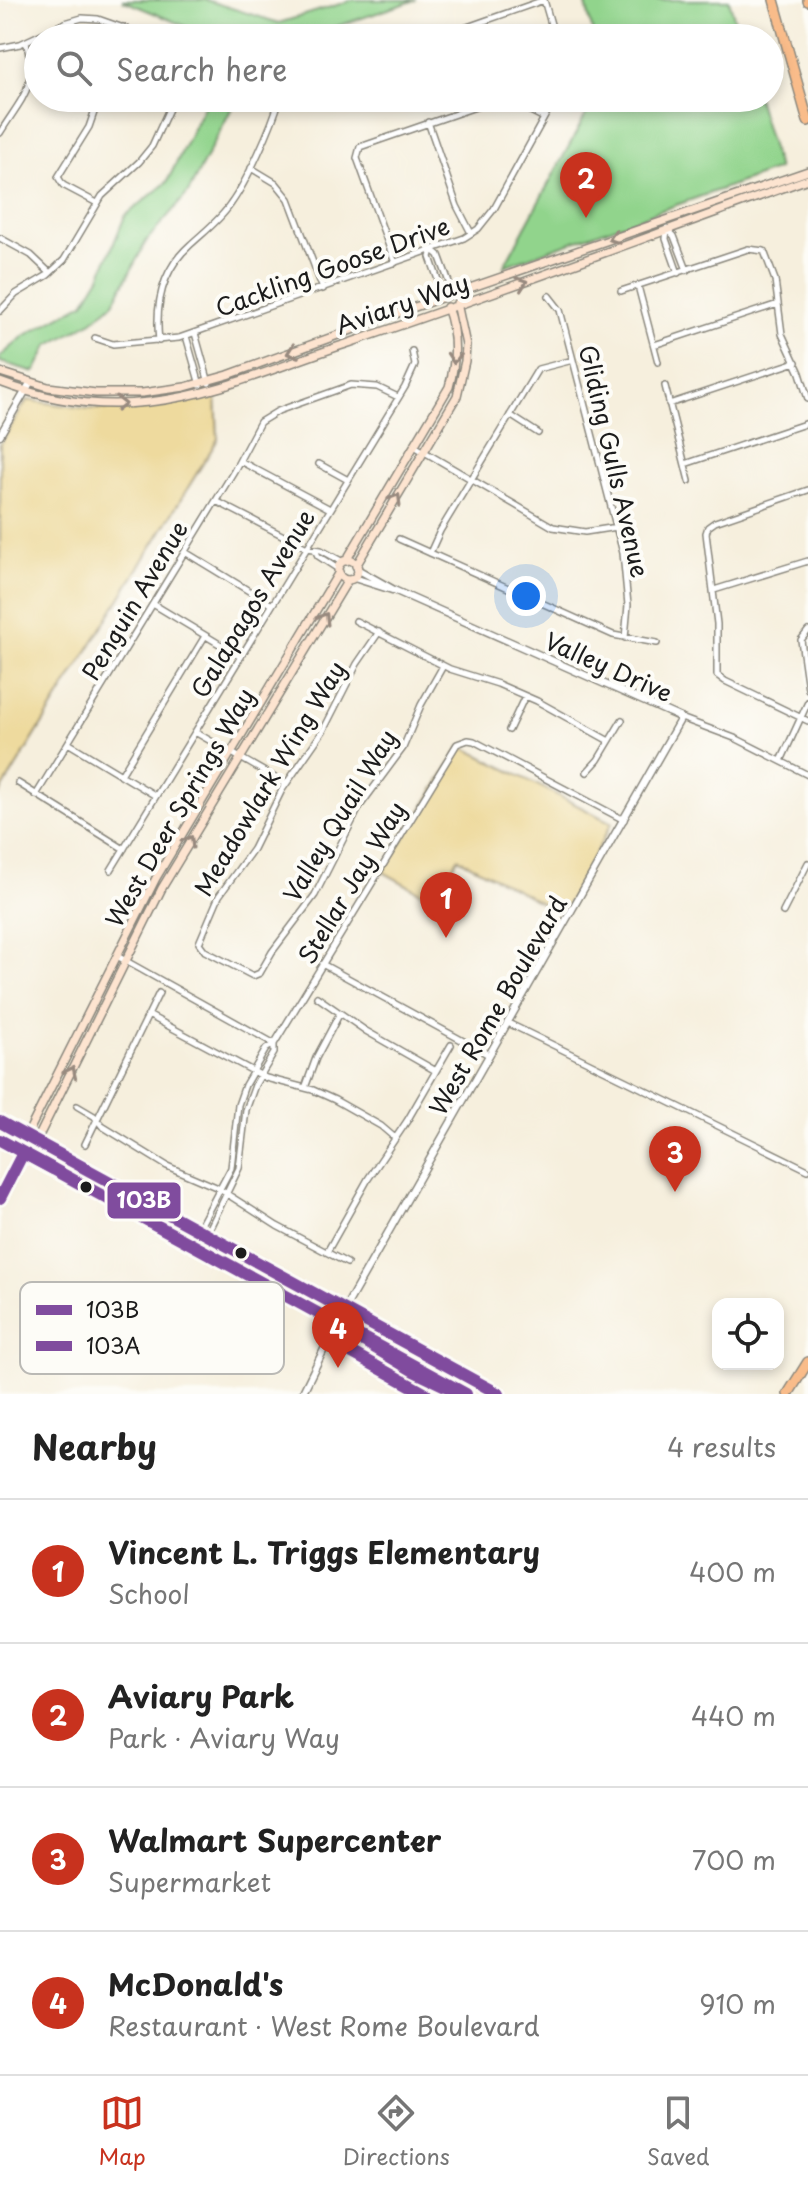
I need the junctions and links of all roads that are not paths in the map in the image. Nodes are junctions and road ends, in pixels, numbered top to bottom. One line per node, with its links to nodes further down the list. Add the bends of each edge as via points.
1 (544, 0): 5 (street); 6 (street)
2 (774, 0): 7 (highway)
3 (63, 24): 4 (street, via 82,18)
4 (114, 24)
5 (476, 24)
6 (551, 24)
7 (781, 24)
8 (784, 36): 19 (highway)
9 (24, 42): 10 (street)
10 (0, 48)
11 (24, 90): 21 (street)
12 (94, 112): 26 (street, via 59,180)
13 (167, 112): 26 (street, via 146,155)
14 (274, 112): 22 (street)
15 (459, 112): 20 (street)
16 (532, 112): 18 (street)
17 (547, 112): 18 (street, Cackling Goose Drive)
18 (544, 118): 29 (street, Cackling Goose Drive, via 494,209)
19 (808, 121)
20 (428, 122): 29 (street); 32 (street, via 358,151)
21 (0, 133)
22 (251, 168): 37 (street, via 276,183 289,199); 49 (street, via 228,208 170,269 158,301)
23 (808, 171): 24 (main road, Aviary Way)
24 (797, 179): 25 (main road, Aviary Way); 27 (main road, Aviary Way); 28 (main road, Aviary Way)
25 (808, 179)
26 (97, 203): 34 (street, via 64,260)
27 (665, 220): 28 (street); 39 (main road, Aviary Way, one-way to 39)
28 (668, 230): 33 (street); 35 (street); 43 (main road, Aviary Way, one-way to 28)
29 (471, 233): 31 (street, Cackling Goose Drive)
30 (0, 238): 34 (street)
31 (432, 250): 32 (street, Cackling Goose Drive); 39 (street, via 439,255); 41 (street)
32 (395, 263): 37 (street, Cackling Goose Drive)
33 (687, 270): 35 (street); 42 (street, via 748,249 764,251)
34 (50, 273): 45 (street)
35 (678, 273): 36 (street)
36 (638, 286): 38 (street); 50 (street)
37 (323, 289): 46 (street, Cackling Goose Drive)
38 (621, 291)
39 (453, 293): 41 (main road, Aviary Way); 43 (main road)
40 (549, 296): 52 (street, Gliding Gulls Avenue, via 560,310)
41 (444, 297): 44 (main road, West Deer Springs Way); 56 (main road, Aviary Way, one-way to 56)
42 (778, 304): 50 (street); 54 (street, via 782,334)
43 (458, 305): 44 (main road, Aviary Way); 71 (main road, via 466,345 461,384)
44 (448, 309): 62 (main road, Aviary Way); 70 (main road, West Deer Springs Way, one-way to 70, via 455,340 453,371 443,401)
45 (0, 311)
46 (195, 333): 47 (street, Cackling Goose Drive); 56 (street)
47 (186, 336): 49 (street, Cackling Goose Drive); 59 (street)
48 (95, 338): 49 (street, Cackling Goose Drive, via 113,344)
49 (159, 341)
50 (654, 345): 53 (street)
51 (412, 351): 63 (street, Galapagos Avenue, via 415,365)
52 (573, 360): 66 (street, via 538,369); 81 (street, Gliding Gulls Avenue)
53 (658, 362)
54 (796, 362): 64 (street); 65 (street)
55 (0, 372): 58 (main road, Aviary Way)
56 (208, 380): 59 (main road, Aviary Way); 62 (street)
57 (0, 382): 61 (main road, Aviary Way)
58 (30, 383): 59 (main road, Aviary Way, via 107,394); 61 (street)
59 (199, 383): 62 (street)
60 (665, 386): 65 (street)
61 (26, 391): 62 (main road, Aviary Way, one-way to 62, via 115,404); 69 (street)
62 (206, 391)
63 (398, 397): 72 (street, Penguin Avenue, via 377,387 351,385 288,406 260,422); 76 (street, Galapagos Avenue)
64 (808, 399)
65 (669, 404): 74 (street)
66 (510, 415): 68 (street); 75 (street)
67 (808, 423): 74 (street)
68 (538, 433)
69 (0, 435)
70 (416, 447): 71 (street); 87 (main road, West Deer Springs Way)
71 (424, 452): 75 (street); 88 (main road, one-way to 71)
72 (240, 461): 79 (street, Penguin Avenue); 80 (street)
73 (319, 464): 76 (street)
74 (685, 464): 77 (street)
75 (472, 479): 81 (street, via 553,527 585,532); 85 (street)
76 (348, 480): 80 (street, Galapagos Avenue)
77 (689, 481)
78 (808, 490): 90 (street, via 708,527)
79 (216, 501): 83 (street); 84 (street, Penguin Avenue)
80 (330, 509): 83 (street, Galapagos Avenue)
81 (617, 527): 98 (street, Gliding Gulls Avenue, via 627,590)
82 (399, 539): 85 (street)
83 (311, 548): 87 (street); 93 (street, Galapagos Avenue)
84 (185, 552): 92 (street, Penguin Avenue); 93 (street)
85 (430, 553): 98 (street)
86 (808, 561): 90 (street)
87 (342, 566): 88 (main road); 89 (main road, via 342,578); 112 (main road, West Deer Springs Way)
88 (357, 567): 89 (main road, West Deer Springs Way); 91 (street, Valley Drive)
89 (351, 579): 91 (street, Valley Drive); 112 (main road, West Deer Springs Way, one-way to 89)
90 (714, 590): 107 (street, via 717,675)
91 (396, 591): 105 (street, Valley Drive)
92 (153, 604): 97 (street); 111 (street, Penguin Avenue)
93 (272, 605): 100 (street, Galapagos Avenue)
94 (356, 621): 95 (street)
95 (379, 632): 101 (street); 118 (street, Meadowlark Wing Way)
96 (806, 633): 102 (street, via 801,644)
97 (205, 636): 100 (street); 115 (street)
98 (625, 638): 99 (street)
99 (657, 643)
100 (241, 657): 109 (street, Galapagos Avenue)
101 (443, 666): 103 (street); 126 (street, Valley Quail Way, via 403,748 354,816 315,895 256,975)
102 (808, 689)
103 (525, 696): 108 (street); 110 (street)
104 (808, 702): 107 (street)
105 (681, 718): 113 (street, Valley Drive); 121 (street, West Rome Boulevard)
106 (622, 720): 110 (street)
107 (805, 720): 113 (street)
108 (509, 730)
109 (195, 732): 112 (street); 120 (street, Galapagos Avenue)
110 (609, 741): 114 (street)
111 (68, 743): 115 (street); 119 (street, Penguin Avenue)
112 (235, 755): 118 (street); 127 (main road, West Deer Springs Way, via 161,868); 128 (main road, West Deer Springs Way, one-way to 112)
113 (781, 761): 116 (street, Valley Drive)
114 (587, 772)
115 (121, 775): 120 (street)
116 (808, 775)
117 (18, 783): 119 (street)
118 (286, 784): 126 (street, Meadowlark Wing Way, via 253,849 219,896)
119 (36, 795): 122 (street)
120 (156, 796): 122 (street, Galapagos Avenue)
121 (624, 820): 129 (street, Stellar Jay Way, via 474,741 462,741 448,755); 134 (street, West Rome Boulevard)
122 (124, 849): 124 (street, Galapagos Avenue)
123 (808, 863): 125 (street)
124 (111, 870)
125 (783, 912)
126 (200, 946)
127 (117, 956): 128 (street); 145 (main road, West Deer Springs Way)
128 (125, 961): 135 (street); 148 (main road, West Deer Springs Way, one-way to 128)
129 (322, 964): 135 (street, Stellar Jay Way); 137 (street)
130 (159, 993): 133 (street)
131 (317, 997): 132 (street)
132 (340, 1013): 139 (street); 141 (street)
133 (148, 1015): 138 (street); 143 (street)
134 (508, 1023): 137 (street, West Rome Boulevard); 151 (street)
135 (274, 1044): 138 (street); 140 (street)
136 (451, 1045): 139 (street)
137 (489, 1055): 162 (street, West Rome Boulevard)
138 (253, 1071): 140 (street); 152 (street, via 238,1105 233,1158)
139 (436, 1071): 146 (street)
140 (261, 1075): 141 (street); 153 (street, via 250,1095 242,1157)
141 (305, 1088): 146 (street, via 353,1110)
142 (77, 1106): 143 (street)
143 (97, 1119): 149 (street); 152 (street, via 167,1166)
144 (0, 1122): 145 (main road)
145 (27, 1137): 148 (main road); 150 (main road, West Deer Springs Way)
146 (395, 1138): 157 (street)
147 (0, 1140): 150 (main road)
148 (36, 1142): 150 (main road, West Deer Springs Way); 155 (main road)
149 (85, 1144)
150 (23, 1153): 154 (street, West Deer Springs Way); 159 (main road)
151 (808, 1170)
152 (221, 1190): 153 (street); 155 (street)
153 (227, 1194): 156 (street); 157 (street)
154 (0, 1198)
155 (198, 1230): 156 (main road)
156 (207, 1234): 162 (main road)
157 (327, 1252): 158 (street)
158 (347, 1263)
159 (259, 1282)
160 (284, 1296): 161 (main road)
161 (299, 1304): 162 (main road, via 332,1314); 163 (main road)
162 (344, 1310): 164 (main road)
163 (336, 1325): 164 (main road, via 344,1320); 168 (main road); 170 (street)
164 (390, 1335): 165 (main road)
165 (425, 1354): 166 (main road); 168 (main road)
166 (437, 1361): 169 (main road); 172 (main road)
167 (808, 1362): 173 (highway)
168 (414, 1371): 169 (main road)
169 (427, 1375): 171 (main road)
170 (302, 1394)
171 (462, 1394)
172 (499, 1394)
173 (788, 1394)

